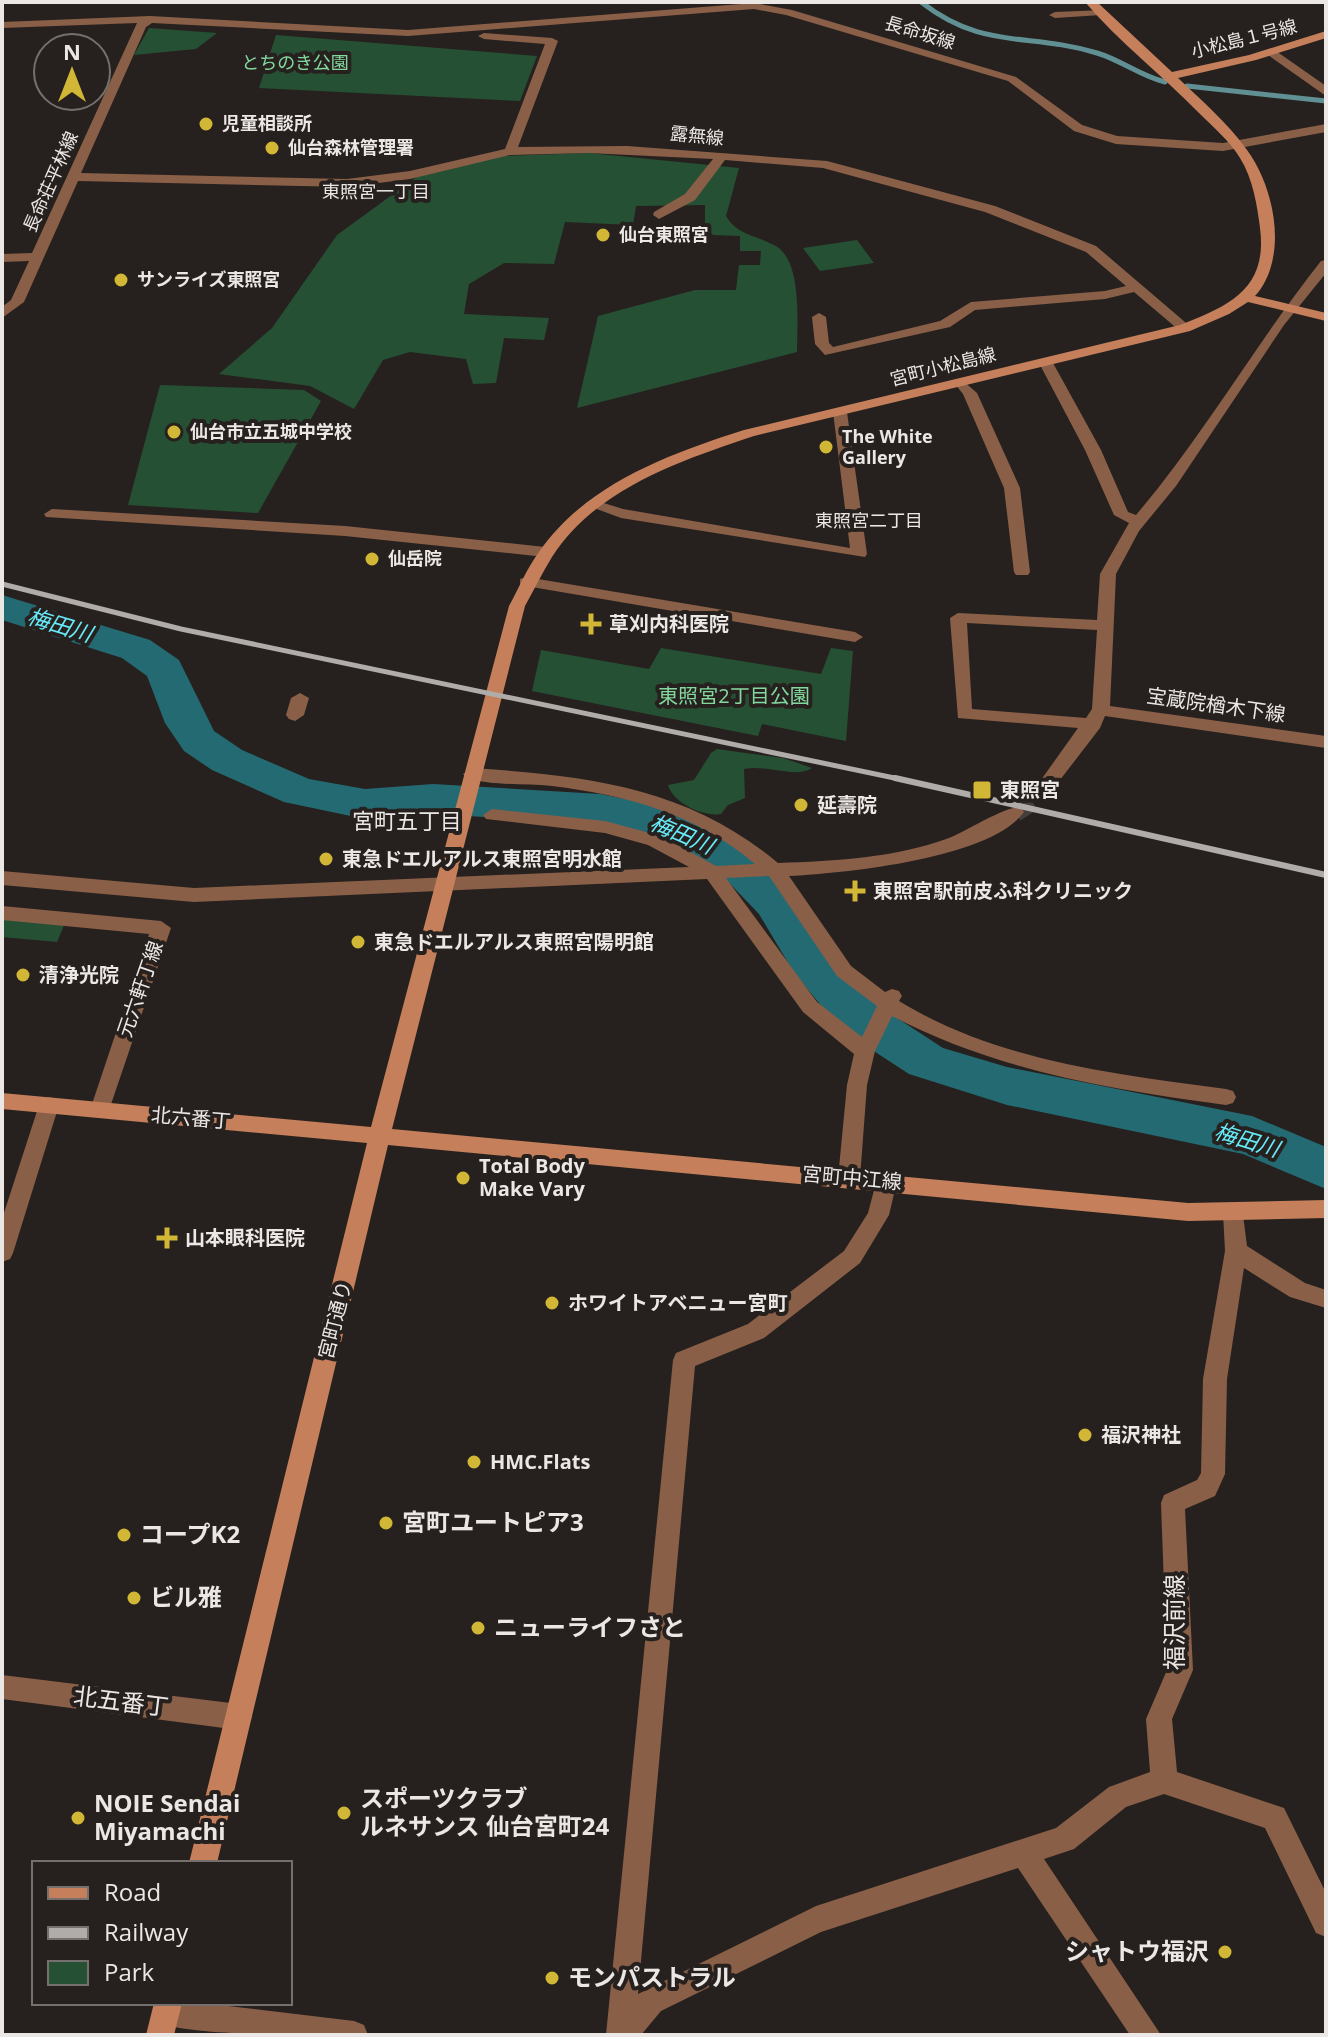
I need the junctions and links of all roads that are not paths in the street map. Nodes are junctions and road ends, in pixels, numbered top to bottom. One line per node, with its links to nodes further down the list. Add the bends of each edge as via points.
1 (1096, 7): 2 (street); 8 (street)
2 (1055, 15)
3 (150, 19): 4 (street, 長命坂線); 5 (street, 長命坂線); 14 (street, 長命荘平林線, via 141,25)
4 (2, 25)
5 (408, 33): 11 (street, 長命坂線, via 735,6 770,8 1012,79 1078,128 1116,140); 12 (street, via 552,41)
6 (1326, 34): 7 (street, 小松島１号線)
7 (1272, 53): 8 (street, 小松島１号線); 9 (street)
8 (1170, 76): 11 (street)
9 (1326, 92)
10 (1326, 128): 11 (street, 長命坂線)
11 (1237, 145): 20 (street, via 1253,171 1268,232 1267,264)
12 (510, 151): 13 (street, 露無線, via 609,146); 14 (street, 露無線, via 410,175 347,183)
13 (721, 157): 15 (street, via 690,197); 19 (street, 露無線, via 823,164 974,204 1091,249)
14 (73, 177): 16 (street, 長命荘平林線)
15 (659, 215)
16 (37, 257): 17 (street); 22 (street, 長命荘平林線, via 17,302)
17 (2, 258)
18 (1326, 264): 21 (street)
19 (1138, 287): 23 (street, via 1105,295 971,306 945,324 830,352 822,344); 25 (street, 露無線)
20 (1248, 298): 21 (street); 25 (street, 宮町小松島線, via 1229,312)
21 (1292, 310): 24 (street); 31 (street)
22 (2, 314)
23 (819, 317)
24 (1326, 317)
25 (1185, 328): 26 (street, 宮町小松島線)
26 (1046, 363): 27 (street, 宮町小松島線); 31 (street, via 1122,515)
27 (962, 384): 28 (street, 宮町小松島線); 33 (street, via 1012,488)
28 (840, 412): 29 (street, 宮町小松島線, via 698,449 638,475); 29 (street, via 859,554)
29 (594, 505): 32 (street, 宮町小松島線)
30 (52, 514): 32 (street, via 345,531)
31 (1140, 521): 35 (street, via 1108,574)
32 (545, 552): 34 (street, 宮町小松島線)
33 (1022, 572)
34 (526, 582): 36 (street); 39 (street, 宮町小松島線)
35 (1104, 625): 37 (street); 37 (street, 宝蔵院楢木下線, via 958,618 962,714)
36 (855, 637)
37 (1097, 717): 38 (street, 宝蔵院楢木下線); 40 (street)
38 (1326, 742)
39 (472, 776): 43 (street, via 560,782 657,801 720,831); 46 (street, 宮町通り)
40 (1037, 798)
41 (1015, 812): 43 (street, via 995,826 903,859)
42 (492, 815): 44 (street, via 605,827 654,840)
43 (771, 870): 44 (street); 50 (street, via 851,980 942,1033 1094,1080)
44 (714, 871): 46 (street); 49 (street, via 810,1007)
45 (2, 878): 46 (street, via 194,895)
46 (447, 886): 54 (street, 宮町通り)
47 (2, 913): 53 (street, 元六軒丁線, via 161,928)
48 (892, 996): 49 (street)
49 (865, 1050): 55 (street)
50 (1226, 1097)
51 (2, 1101): 52 (street, 北六番丁)
52 (49, 1105): 53 (street, 北六番丁); 60 (street)
53 (100, 1110): 54 (street, 北六番丁)
54 (380, 1135): 55 (street, 宮町中江線); 63 (street, 宮町通り)
55 (849, 1178): 56 (street, 宮町中江線)
56 (886, 1181): 58 (street, 宮町中江線); 70 (street, via 878,1215 852,1257 756,1331 684,1360)
57 (1325, 1210): 58 (street, 宮町中江線)
58 (1234, 1213): 59 (street, 福沢前線)
59 (1236, 1251): 61 (street, via 1298,1290); 64 (street, 福沢前線, via 1215,1379 1213,1474 1206,1488 1173,1503 1180,1670 1159,1719)
60 (2, 1253)
61 (1326, 1299)
62 (2, 1687): 63 (street, 北五番丁)
63 (239, 1717): 66 (street, 宮町通り)
64 (1164, 1781): 65 (street, via 1118,1796 1064,1839); 67 (street, via 1274,1818)
65 (1023, 1852): 70 (street, via 816,1920 651,2001); 71 (street)
66 (203, 1861)
67 (1326, 1923)
68 (165, 2017): 69 (street)
69 (354, 2035)
70 (621, 2035)
71 (1147, 2035)

